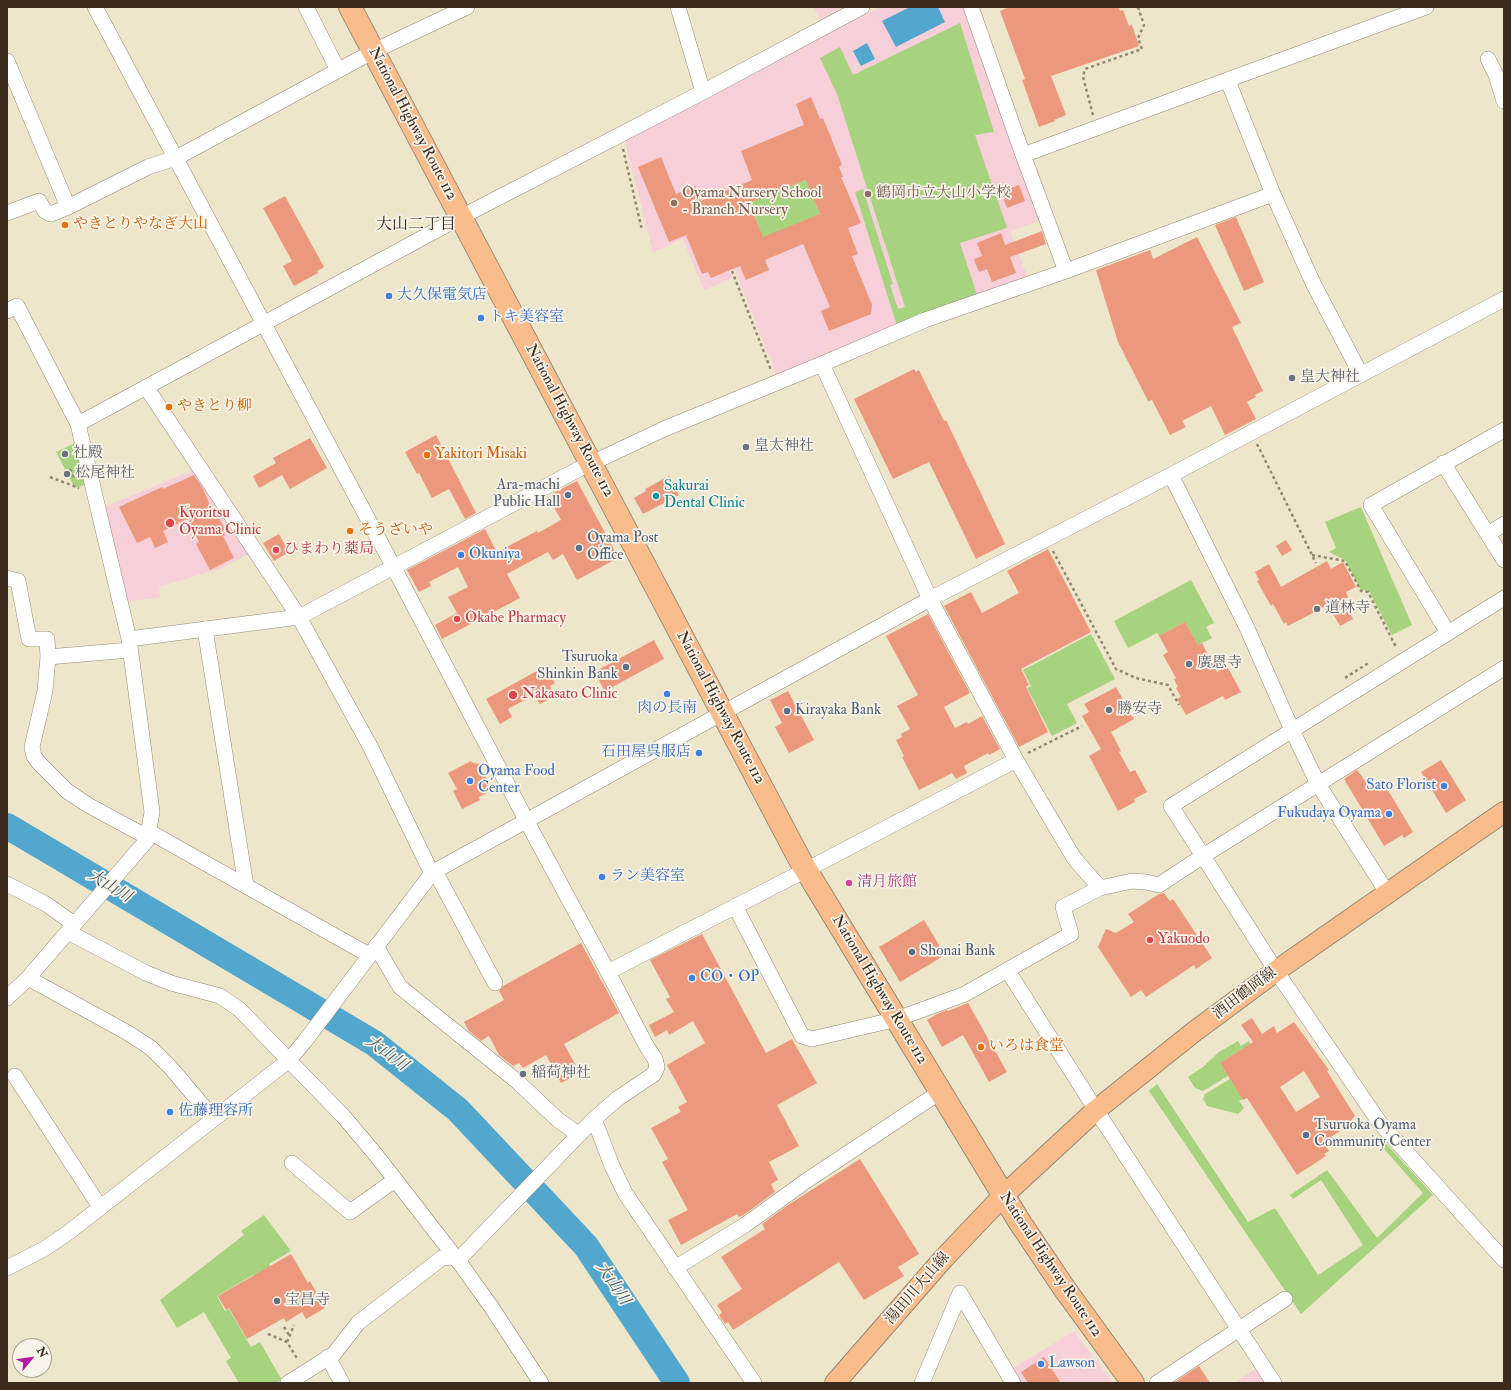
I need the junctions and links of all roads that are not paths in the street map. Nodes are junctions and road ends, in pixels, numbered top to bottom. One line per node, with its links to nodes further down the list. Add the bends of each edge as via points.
1 (95, 7): 17 (street)
2 (306, 7): 12 (street)
3 (350, 7): 9 (highway, National Highway Route 112)
4 (467, 7): 9 (street)
5 (678, 7): 14 (street)
6 (862, 7): 14 (street)
7 (971, 7): 16 (street)
8 (1426, 7): 13 (street)
9 (374, 51): 12 (street); 21 (highway, National Highway Route 112)
10 (1488, 59): 15 (street)
11 (7, 61): 19 (street)
12 (338, 70): 17 (street)
13 (1228, 81): 16 (street); 18 (street)
14 (703, 92): 21 (street)
15 (1504, 101)
16 (1023, 155): 22 (street)
17 (176, 158): 19 (street, via 148,167); 25 (street)
18 (1272, 194): 22 (street); 27 (street, via 1313,283)
19 (68, 207): 20 (street, via 51,214 45,211 39,201)
20 (7, 213)
21 (461, 217): 25 (street); 31 (highway, National Highway Route 112)
22 (1066, 271): 26 (street, via 925,320)
23 (1504, 299): 27 (street)
24 (7, 312): 29 (street, via 18,306)
25 (263, 323): 28 (street); 37 (street)
26 (822, 364): 31 (street, via 664,429); 40 (street)
27 (1361, 375): 33 (street)
28 (146, 387): 29 (street); 41 (street)
29 (78, 424): 44 (street)
30 (1504, 430): 32 (street)
31 (591, 463): 37 (street); 47 (highway, National Highway Route 112)
32 (1443, 463): 35 (street); 43 (street, via 1371,505)
33 (1171, 475): 40 (street); 48 (street, via 1247,628)
34 (1504, 524): 35 (street)
35 (1488, 534): 36 (street)
36 (1504, 560)
37 (393, 566): 41 (street); 52 (street)
38 (7, 578): 45 (street, via 18,581 29,639 47,639)
39 (1504, 598): 43 (street)
40 (930, 599): 47 (street); 49 (street)
41 (299, 617): 42 (street); 56 (street, via 370,746)
42 (205, 629): 44 (street); 58 (street)
43 (1448, 633): 48 (street)
44 (129, 644): 45 (street); 53 (street, via 152,812)
45 (48, 657): 53 (street, via 45,691 32,747 34,756 67,790 88,805)
46 (1504, 668): 50 (street)
47 (722, 714): 52 (street); 55 (highway, National Highway Route 112)
48 (1292, 730): 50 (street); 54 (street, via 1171,806)
49 (1016, 760): 55 (street); 59 (street, via 1074,858)
50 (1318, 784): 54 (street); 60 (street)
51 (1504, 812): 60 (main road, 酒田鶴岡線)
52 (527, 822): 56 (street); 66 (street)
53 (147, 836): 58 (street); 62 (street)
54 (1203, 856): 59 (street, via 1159,885 1132,881); 65 (street)
55 (806, 870): 61 (street); 70 (highway, National Highway Route 112)
56 (433, 873): 63 (street); 68 (street)
57 (7, 884): 62 (street, via 46,904)
58 (246, 886): 63 (street)
59 (1100, 888): 64 (street, via 1063,907 1071,934)
60 (1388, 894): 65 (main road, 酒田鶴岡線)
61 (735, 906): 66 (street); 70 (street, via 802,1036 812,1040)
62 (71, 928): 67 (street); 71 (street, via 146,973 171,983 220,996 239,1009)
63 (370, 955): 71 (street); 77 (street, via 400,987 506,1073)
64 (1008, 971): 70 (street, via 965,994); 74 (street)
65 (1276, 971): 74 (main road, 酒田鶴岡線, via 1195,1031); 83 (street, via 1380,1123)
66 (608, 972): 76 (street, via 655,1058 657,1067 654,1074 617,1098)
67 (28, 978): 69 (street); 75 (street, via 151,1048)
68 (495, 983)
69 (7, 998)
70 (897, 1019): 73 (highway, National Highway Route 112)
71 (288, 1061): 75 (street); 79 (street, via 344,1116)
72 (15, 1076): 81 (street)
73 (940, 1092): 80 (highway, National Highway Route 112); 85 (street, via 745,1225)
74 (1096, 1110): 80 (main road, 酒田鶴岡線); 87 (street)
75 (214, 1119): 81 (street)
76 (594, 1119): 77 (street); 85 (street, via 624,1193)
77 (575, 1137): 82 (street, via 462,1256)
78 (292, 1163): 79 (street, via 350,1212)
79 (395, 1180): 82 (street)
80 (1003, 1196): 93 (main road, 湯田川大山線, via 944,1258); 96 (highway, National Highway Route 112, via 1064,1288)
81 (100, 1207): 84 (street, via 44,1249)
82 (455, 1257): 88 (street, via 442,1258 358,1323 334,1354); 91 (street)
83 (1504, 1260)
84 (7, 1268)
85 (675, 1268): 92 (street)
86 (1285, 1299): 87 (street)
87 (1239, 1330): 97 (street); 98 (street)
88 (328, 1357): 89 (street); 90 (street)
89 (288, 1383)
90 (342, 1383)
91 (541, 1383)
92 (754, 1383)
93 (835, 1383)
94 (922, 1383): 95 (street, via 960,1293)
95 (1014, 1383)
96 (1133, 1383)
97 (1157, 1383)
98 (1274, 1383)

